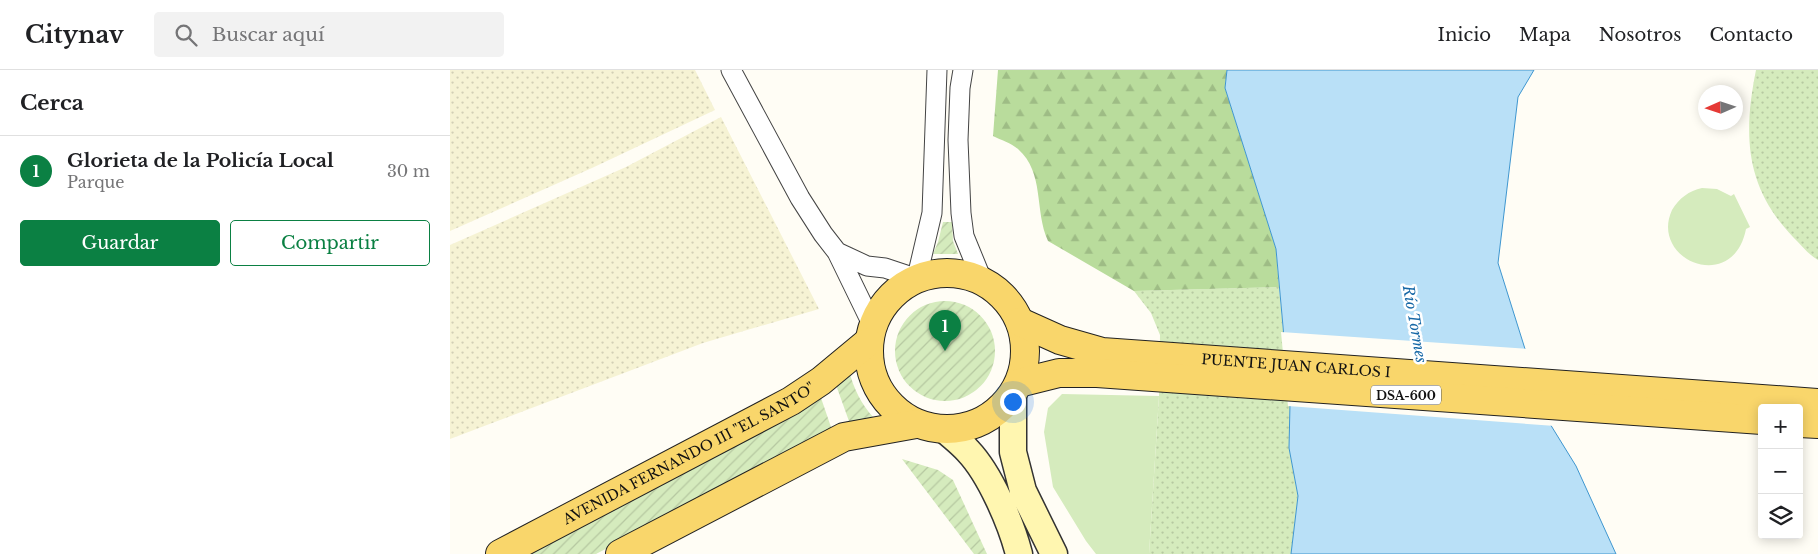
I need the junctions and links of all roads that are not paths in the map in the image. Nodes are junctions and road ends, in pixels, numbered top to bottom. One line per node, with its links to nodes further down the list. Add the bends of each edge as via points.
1 (731, 70): 4 (street, via 800,198)
2 (937, 70): 5 (street, via 932,213)
3 (963, 70): 6 (street, via 958,140 961,213 964,236)
4 (837, 252): 5 (street, via 867,266); 8 (street)
5 (916, 278): 6 (main road, via 939,272 961,273); 8 (main road, via 887,299)
6 (982, 280): 7 (main road, via 998,290)
7 (1020, 322): 9 (main road, via 1025,342 1025,363); 11 (main road, PUENTE JUAN CARLOS I / DSA-600, via 1060,340 1102,352)
8 (870, 333): 13 (main road, via 872,376 889,405); 16 (main road, AVENIDA FERNANDO III "EL SANTO", via 821,381 791,402)
9 (1016, 388): 11 (main road, PUENTE JUAN CARLOS I / DSA-600, via 1060,373 1106,374); 15 (main road, via 995,413 972,426); 19 (main road, via 1013,452 1023,491)
10 (1818, 403): 11 (main road, PUENTE JUAN CARLOS I / DSA-600)
11 (1757, 413)
12 (1803, 423): 14 (main road)
13 (916, 424): 15 (main road); 17 (main road, via 844,437)
14 (1818, 424)
15 (945, 430): 18 (main road, via 968,451 985,474 1015,538)
16 (500, 554)
17 (620, 554)
18 (1019, 554)
19 (1054, 554)

